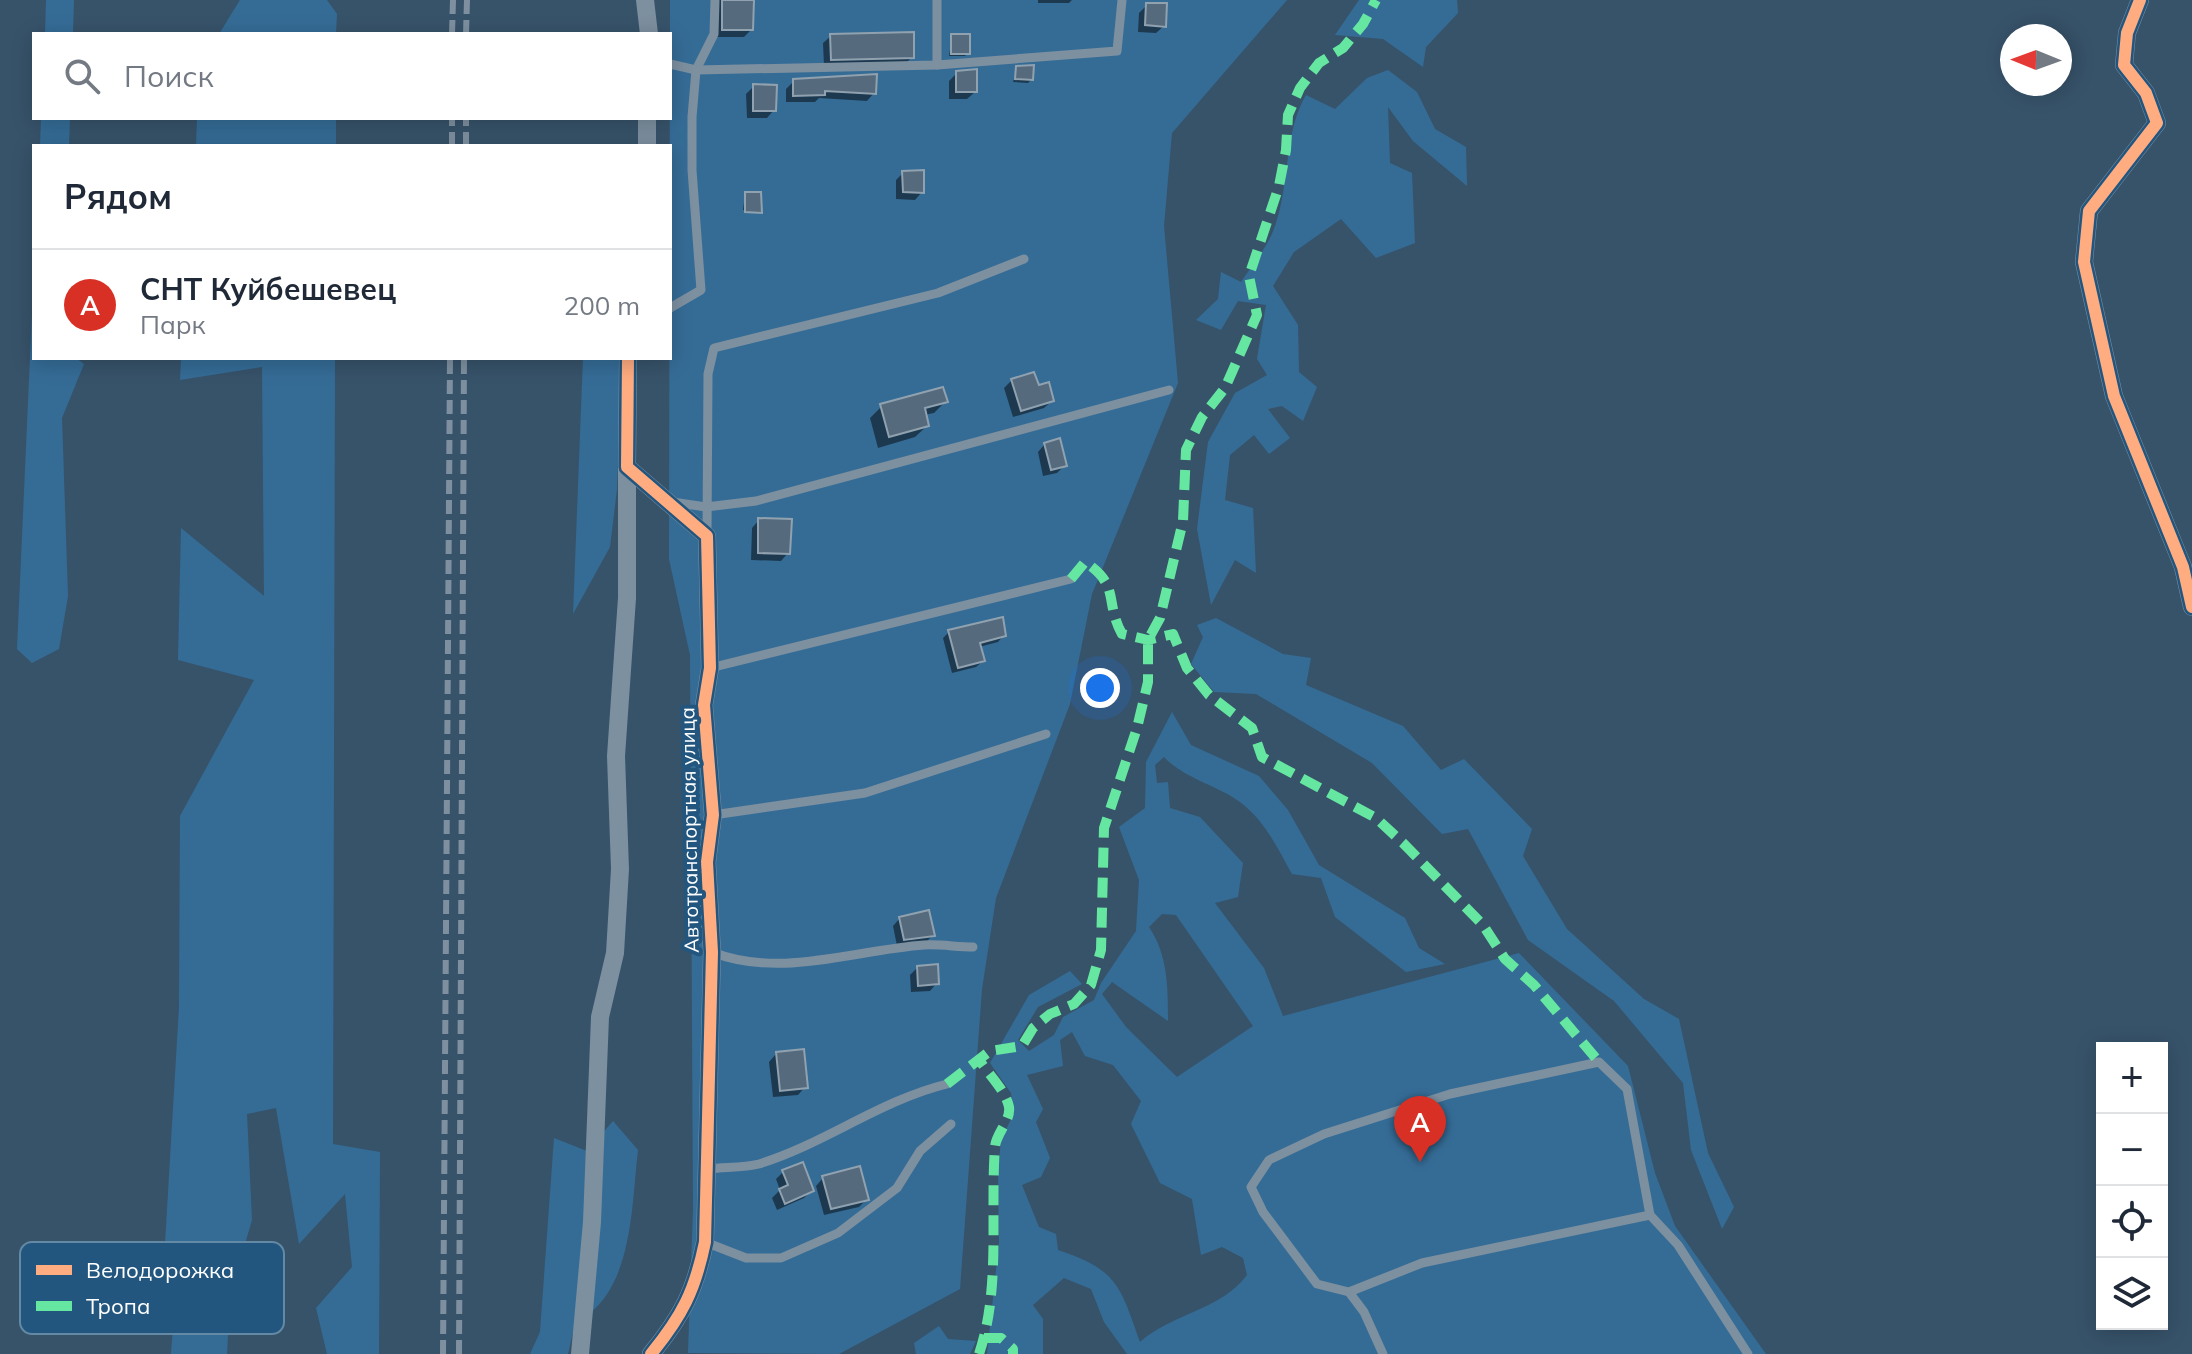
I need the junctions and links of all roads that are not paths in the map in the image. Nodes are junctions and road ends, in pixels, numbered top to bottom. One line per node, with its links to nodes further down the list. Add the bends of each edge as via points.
1 (645, 0): 6 (street)
2 (715, 0): 9 (lane, via 714,34)
3 (937, 0): 8 (lane)
4 (1122, 0): 8 (lane, via 1117,51)
5 (2140, 0): 21 (street, via 2127,33 2124,65 2146,93 2157,123 2089,211 2084,262 2114,396 2183,567)
6 (649, 32)
7 (672, 64): 9 (lane)
8 (937, 65): 9 (lane)
9 (696, 70): 13 (lane, via 692,170 701,290)
10 (647, 120): 11 (street)
11 (647, 144)
12 (1024, 259): 18 (lane, via 938,293 714,348 708,374)
13 (672, 307)
14 (628, 360): 16 (street)
15 (1169, 390): 18 (lane, via 756,501)
16 (627, 467): 17 (street); 33 (street, via 627,598 616,756 620,869 615,953 600,1017 592,1222)
17 (670, 501): 18 (lane); 19 (street)
18 (706, 507): 19 (lane)
19 (707, 536): 22 (street, Автотранспортная улица)
20 (1071, 579): 22 (lane)
21 (2192, 607)
22 (710, 668): 24 (street, Автотранспортная улица, via 704,705)
23 (1046, 734): 24 (lane, via 865,793)
24 (713, 815): 26 (street, Автотранспортная улица, via 707,862)
25 (973, 947): 26 (lane, via 926,945 775,965 738,962)
26 (712, 952): 29 (street, Автотранспортная улица)
27 (947, 1084): 29 (lane, via 909,1093 868,1117 758,1164)
28 (951, 1124): 31 (lane, via 920,1151 897,1188 838,1233 781,1258 746,1258)
29 (709, 1169): 31 (street, Автотранспортная улица)
30 (1650, 1215): 32 (lane, via 1422,1263); 32 (lane, via 1627,1089 1599,1062 1450,1094 1324,1134 1269,1160 1251,1187 1263,1212 1317,1284); 36 (lane, via 1678,1245)
31 (705, 1242): 34 (street, Автотранспортная улица, via 696,1284 678,1320)
32 (1349, 1292): 35 (lane)
33 (580, 1354)
34 (651, 1354)
35 (1383, 1354)
36 (1748, 1354)

